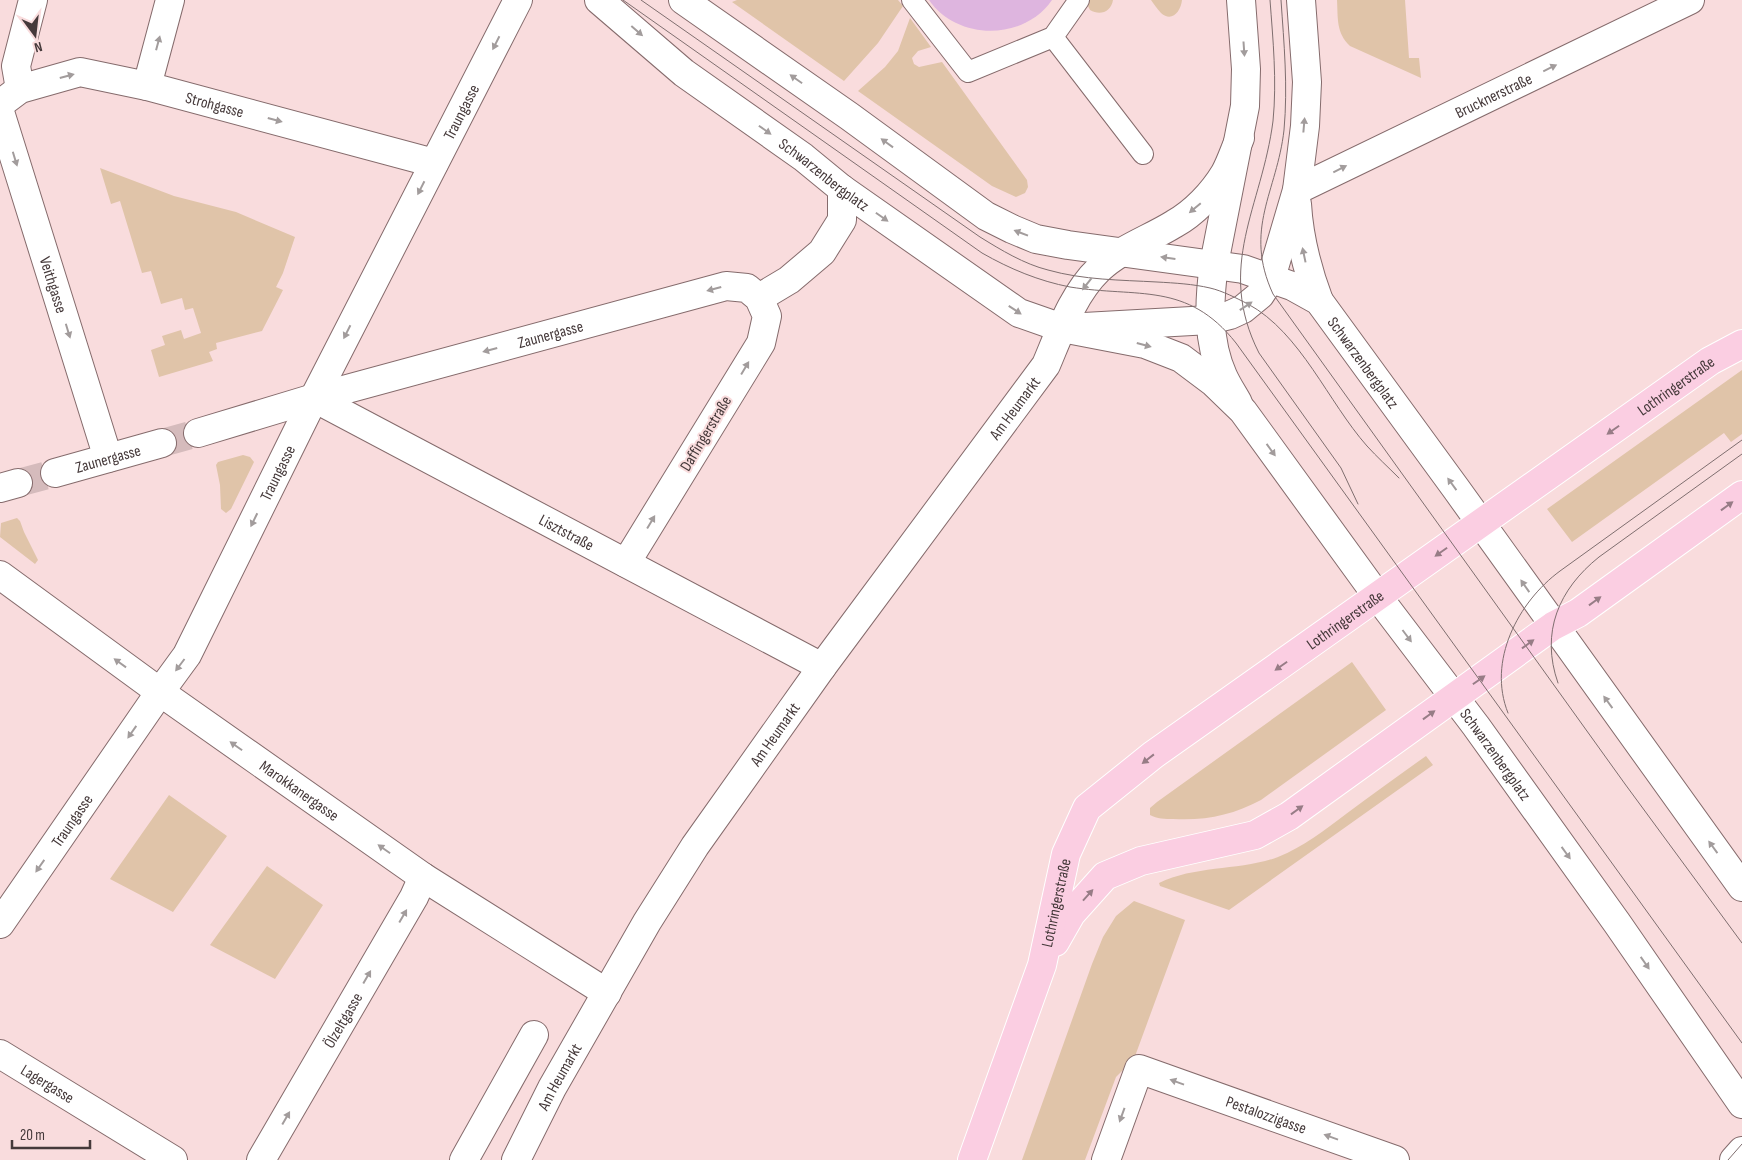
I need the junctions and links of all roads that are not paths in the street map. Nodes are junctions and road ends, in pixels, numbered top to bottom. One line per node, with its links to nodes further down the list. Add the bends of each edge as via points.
1 (33, 0): 13 (street)
2 (170, 0): 12 (street, one-way to 2)
3 (518, 0): 17 (street, Traungasse, one-way to 17)
4 (599, 0): 18 (street, Schwarzenbergplatz, one-way to 18, via 684,73 803,157)
5 (683, 0): 20 (street, Schwarzenbergplatz, one-way to 5, via 1036,239 986,216)
6 (912, 0): 11 (street, via 968,72)
7 (1079, 0): 11 (street)
8 (1241, 0): 15 (street, Schwarzenbergplatz, one-way to 15, via 1246,69)
9 (1301, 0): 19 (street, Schwarzenbergplatz, one-way to 9, via 1308,82)
10 (1690, 0): 19 (street, Brucknerstraße, one-way to 10)
11 (1052, 37): 16 (street)
12 (147, 86): 13 (street, Strohgasse, one-way to 12, via 80,72); 17 (street, Strohgasse, one-way to 17)
13 (10, 96)
14 (0, 112): 32 (street, Veithgasse, one-way to 32)
15 (1240, 138): 20 (street, Schwarzenbergplatz, one-way to 20, via 1225,173 1205,200 1176,223); 21 (street, Schwarzenbergplatz)
16 (1143, 154)
17 (434, 163): 28 (street, Traungasse, one-way to 28)
18 (842, 189): 23 (street, via 842,220 822,252 789,280); 26 (street, Schwarzenbergplatz, one-way to 26, via 1019,313)
19 (1297, 190): 22 (street, Schwarzenbergplatz); 24 (street, Schwarzenbergplatz, one-way to 19, via 1298,227)
20 (1123, 252): 21 (street, Schwarzenbergplatz, one-way to 20); 26 (street, Schwarzenbergplatz, one-way to 26, via 1099,270 1083,289)
21 (1214, 264): 22 (street, Schwarzenbergplatz); 25 (street, Schwarzenbergplatz)
22 (1271, 278): 24 (street, Schwarzenbergplatz); 25 (street, Schwarzenbergplatz, one-way to 22, via 1230,316 1246,307 1260,295)
23 (759, 298): 28 (street, Zaunergasse, one-way to 28, via 747,288 726,286); 36 (street, Daffingerstraße, one-way to 23, via 760,342 767,316)
24 (1319, 301): 35 (street, Schwarzenbergplatz, one-way to 24)
25 (1210, 320): 26 (street, Schwarzenbergplatz); 29 (street, Schwarzenbergplatz, via 1222,376)
26 (1062, 328): 29 (street, Schwarzenbergplatz, one-way to 29, via 1145,344 1181,358 1213,382); 40 (street, Am Heumarkt, via 1046,365)
27 (1742, 344): 35 (main road, Lothringerstraße, one-way to 35, via 1710,361)
28 (314, 398): 30 (street, Zaunergasse); 36 (street, Lisztstraße); 41 (street, Traungasse, one-way to 41, via 187,655)
29 (1243, 411): 38 (street, Schwarzenbergplatz, one-way to 38)
30 (198, 432)
31 (162, 443): 32 (street, Zaunergasse)
32 (108, 458): 33 (street, Zaunergasse)
33 (55, 473)
34 (1742, 495): 39 (main road, Lothringerstraße, one-way to 34, via 1578,613)
35 (1480, 524): 38 (main road, Lothringerstraße, one-way to 38); 39 (street, Schwarzenbergplatz, one-way to 35)
36 (626, 563): 40 (street, Lisztstraße)
37 (0, 575): 41 (street, Marokkanergasse, one-way to 37)
38 (1378, 597): 42 (street, Schwarzenbergplatz, one-way to 42); 46 (main road, Lothringerstraße, one-way to 46, via 1153,755 1087,808 1066,854)
39 (1553, 626): 42 (main road, Lothringerstraße, one-way to 39); 44 (street, Schwarzenbergplatz, one-way to 39)
40 (822, 667): 47 (street, Am Heumarkt, via 694,846)
41 (160, 692): 43 (street, Marokkanergasse, one-way to 41); 45 (street, Traungasse, one-way to 45)
42 (1454, 697): 46 (main road, Lothringerstraße, one-way to 42, via 1071,914 1104,876 1141,861 1255,835 1289,816); 50 (street, Schwarzenbergplatz, one-way to 50, via 1617,923)
43 (423, 877): 47 (street, Marokkanergasse); 54 (street, Ölzeltgasse, one-way to 43)
44 (1742, 887)
45 (0, 924)
46 (1042, 965): 57 (main road, Lothringerstraße)
47 (606, 993): 56 (street, Am Heumarkt)
48 (534, 1035): 55 (street)
49 (0, 1054): 53 (street, Lagergasse)
50 (1742, 1104)
51 (1742, 1151): 59 (street)
52 (1382, 1158): 58 (street, Pestalozzigasse, one-way to 58, via 1139,1069)
53 (173, 1160)
54 (261, 1160)
55 (464, 1160)
56 (516, 1160)
57 (972, 1160)
58 (1106, 1160)
59 (1734, 1160)

